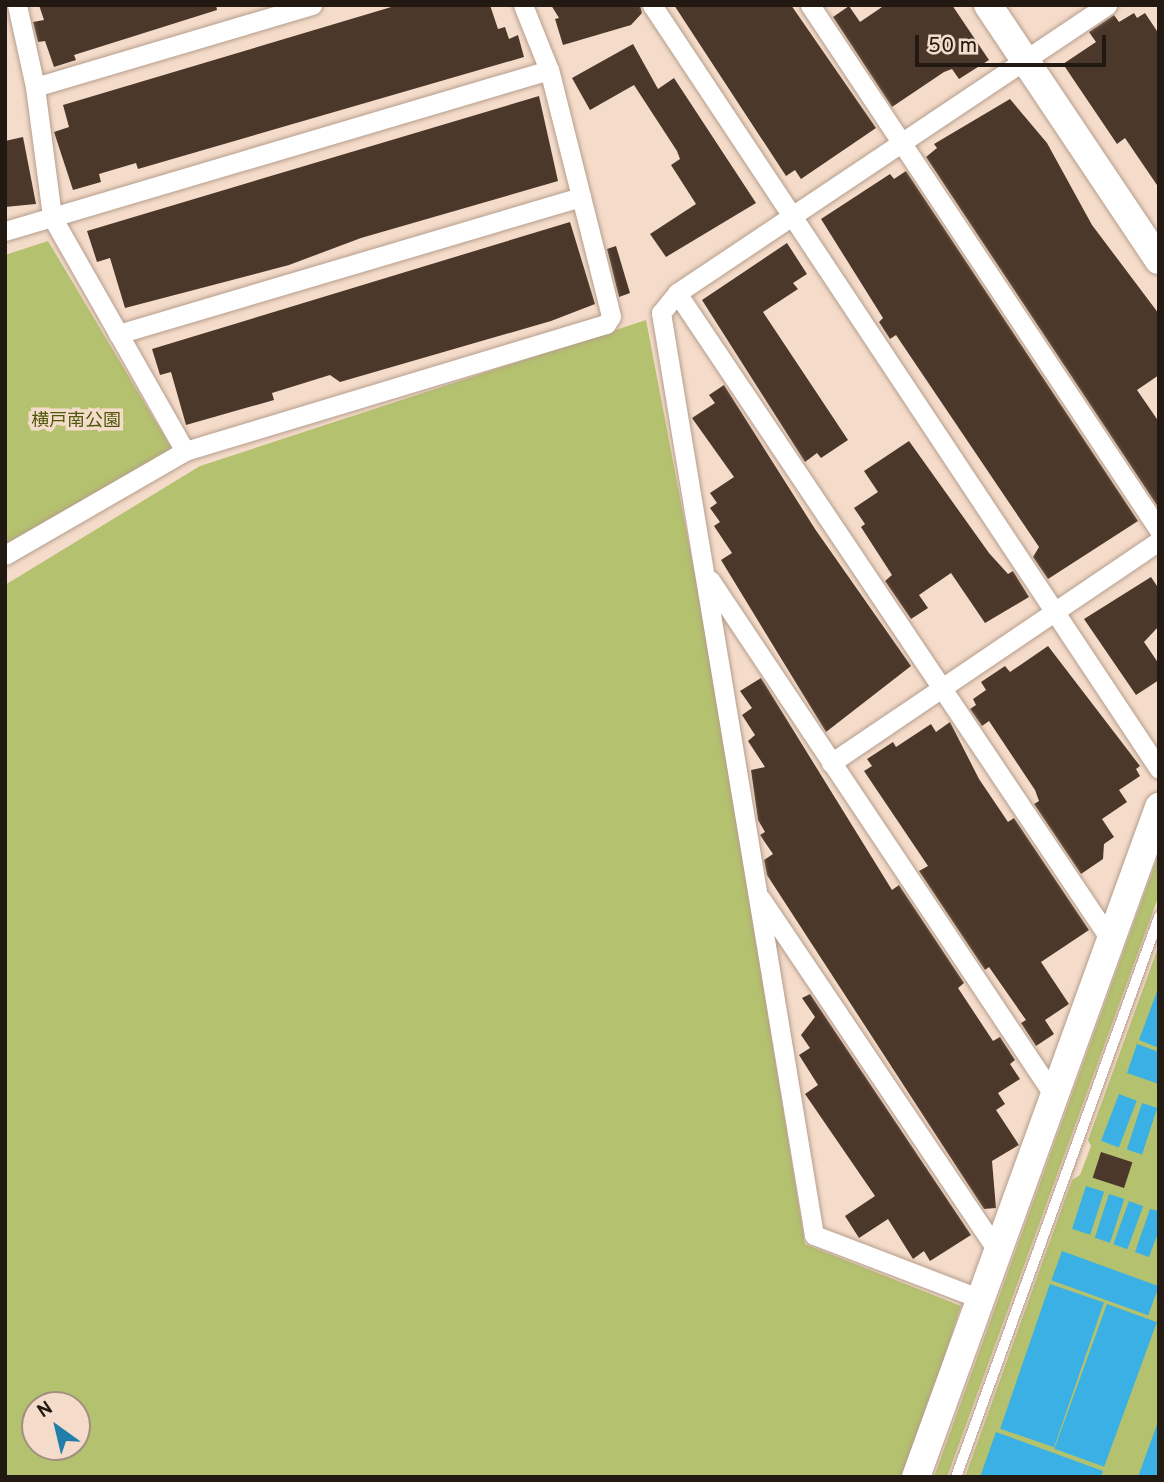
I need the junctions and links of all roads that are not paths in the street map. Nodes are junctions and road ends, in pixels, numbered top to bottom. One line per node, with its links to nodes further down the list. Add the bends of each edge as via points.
1 (17, 5): 10 (street)
2 (312, 5): 10 (street)
3 (523, 5): 9 (street)
4 (652, 5): 13 (street)
5 (810, 5): 11 (street)
6 (988, 5): 8 (street)
7 (1107, 5): 8 (street)
8 (1025, 60): 11 (street); 16 (street)
9 (549, 70): 12 (street); 14 (street)
10 (35, 87): 14 (street)
11 (902, 142): 13 (street); 20 (street)
12 (581, 197): 18 (street); 19 (street, via 611,316 606,324)
13 (792, 216): 17 (street); 24 (street)
14 (52, 217): 15 (street); 18 (street)
15 (5, 232)
16 (1159, 260)
17 (677, 293): 23 (street, via 661,313); 25 (street)
18 (118, 334): 19 (street)
19 (185, 451): 22 (street)
20 (1159, 530)
21 (1159, 541): 24 (street)
22 (5, 555)
23 (706, 574): 26 (street); 29 (street)
24 (1056, 610): 25 (street); 27 (street)
25 (942, 688): 26 (street); 31 (street)
26 (831, 763): 32 (street)
27 (1159, 769)
28 (1159, 807): 31 (street)
29 (757, 893): 33 (street); 34 (street, via 814,1235)
30 (1159, 917): 36 (lane)
31 (1110, 939): 32 (street)
32 (1055, 1097): 33 (street)
33 (999, 1253): 34 (street)
34 (981, 1299): 35 (street)
35 (916, 1477)
36 (956, 1477)

